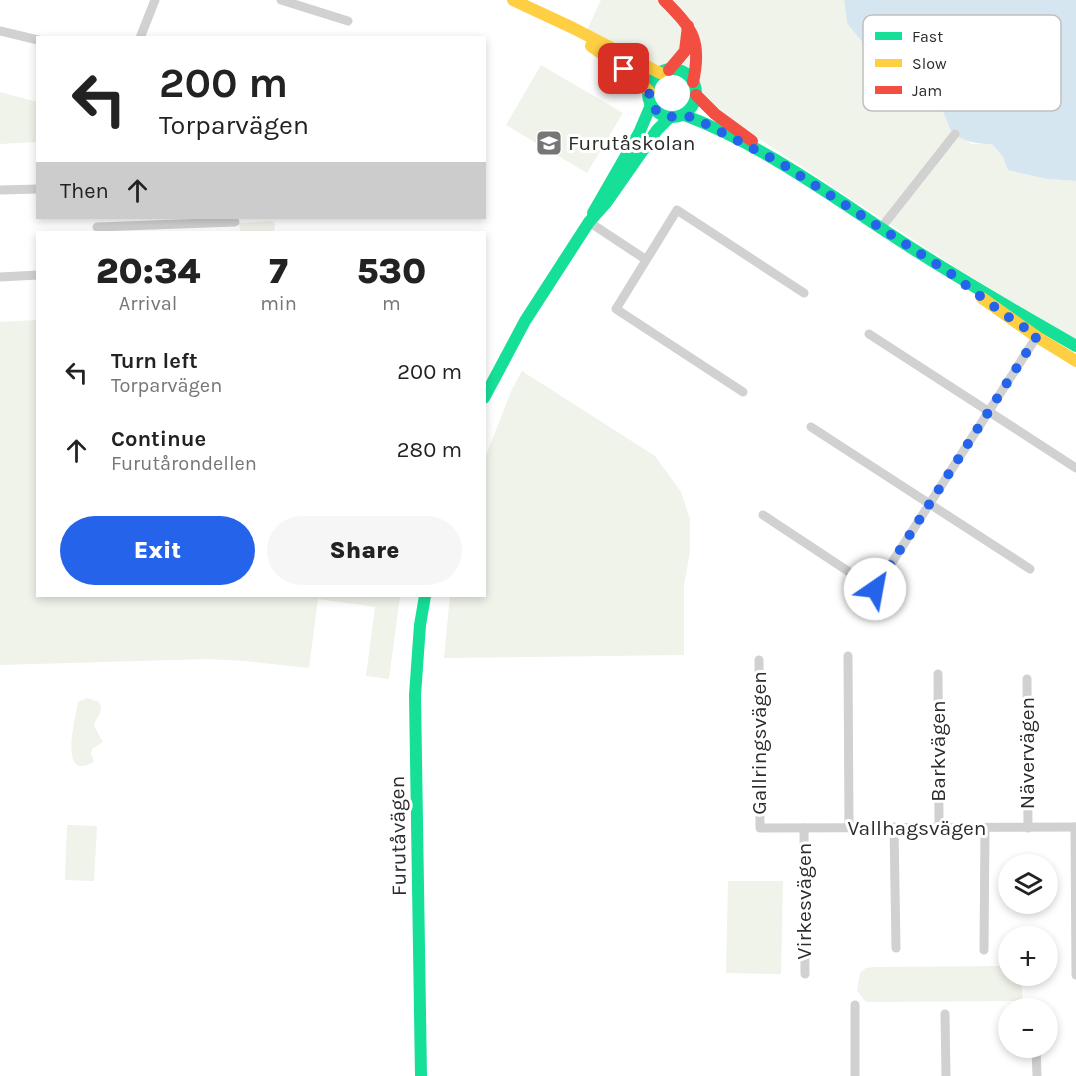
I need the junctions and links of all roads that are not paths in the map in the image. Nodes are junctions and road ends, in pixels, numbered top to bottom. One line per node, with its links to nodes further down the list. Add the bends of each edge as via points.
1 (155, 0): 9 (street)
2 (280, 0): 6 (street)
3 (513, 0): 5 (street)
4 (664, 0): 7 (street)
5 (542, 15): 11 (street); 13 (street, via 624,69)
6 (348, 21)
7 (688, 26): 11 (street, via 683,56); 12 (street, via 699,48)
8 (0, 31): 10 (street)
9 (141, 36)
10 (36, 40)
11 (665, 71): 12 (street, via 683,72); 13 (street, via 651,82)
12 (693, 82): 14 (street)
13 (649, 91): 15 (street)
14 (696, 95): 16 (street); 19 (street)
15 (651, 105): 17 (street); 23 (street, via 637,138)
16 (684, 115): 17 (street); 19 (street)
17 (670, 117): 23 (street)
18 (955, 135): 25 (street)
19 (779, 162): 25 (street)
20 (36, 189): 21 (street)
21 (0, 190)
22 (234, 222): 24 (street)
23 (589, 222): 26 (street); 37 (street, via 525,321)
24 (97, 226)
25 (880, 228): 27 (street)
26 (645, 259): 30 (street, via 678,210); 36 (street, via 616,309)
27 (950, 273): 31 (street); 33 (street)
28 (36, 275): 29 (street)
29 (0, 277)
30 (804, 292)
31 (1044, 325): 33 (street); 34 (street)
32 (869, 334): 38 (street)
33 (1037, 336): 35 (street); 38 (street)
34 (1076, 345)
35 (1076, 361)
36 (743, 392)
37 (486, 394)
38 (988, 413): 40 (street); 41 (street)
39 (811, 427): 41 (street)
40 (1076, 468)
41 (930, 504): 42 (street, via 875,589); 43 (street)
42 (763, 515)
43 (1030, 569)
44 (425, 597): 64 (street, Furutåvägen, via 415,695)
45 (848, 656): 51 (street)
46 (759, 660): 49 (street, Gallringsvägen)
47 (938, 674): 52 (street, Barkvägen)
48 (1027, 679): 56 (street, Nävervägen)
49 (760, 825): 54 (street, Vallhagsvägen)
50 (894, 826): 51 (street, Vallhagsvägen); 52 (street, Vallhagsvägen); 57 (street)
51 (849, 827): 54 (street, Vallhagsvägen)
52 (939, 827): 55 (street, Vallhagsvägen)
53 (1075, 827): 56 (street, Vallhagsvägen); 60 (street)
54 (804, 828): 59 (street, Virkesvägen)
55 (985, 828): 56 (street, Vallhagsvägen); 58 (street)
56 (1028, 828)
57 (896, 948)
58 (984, 950)
59 (805, 974)
60 (1076, 975)
61 (855, 1005): 65 (street)
62 (945, 1014): 66 (street)
63 (1036, 1058): 67 (street)
64 (421, 1076)
65 (855, 1076)
66 (946, 1076)
67 (1036, 1076)

